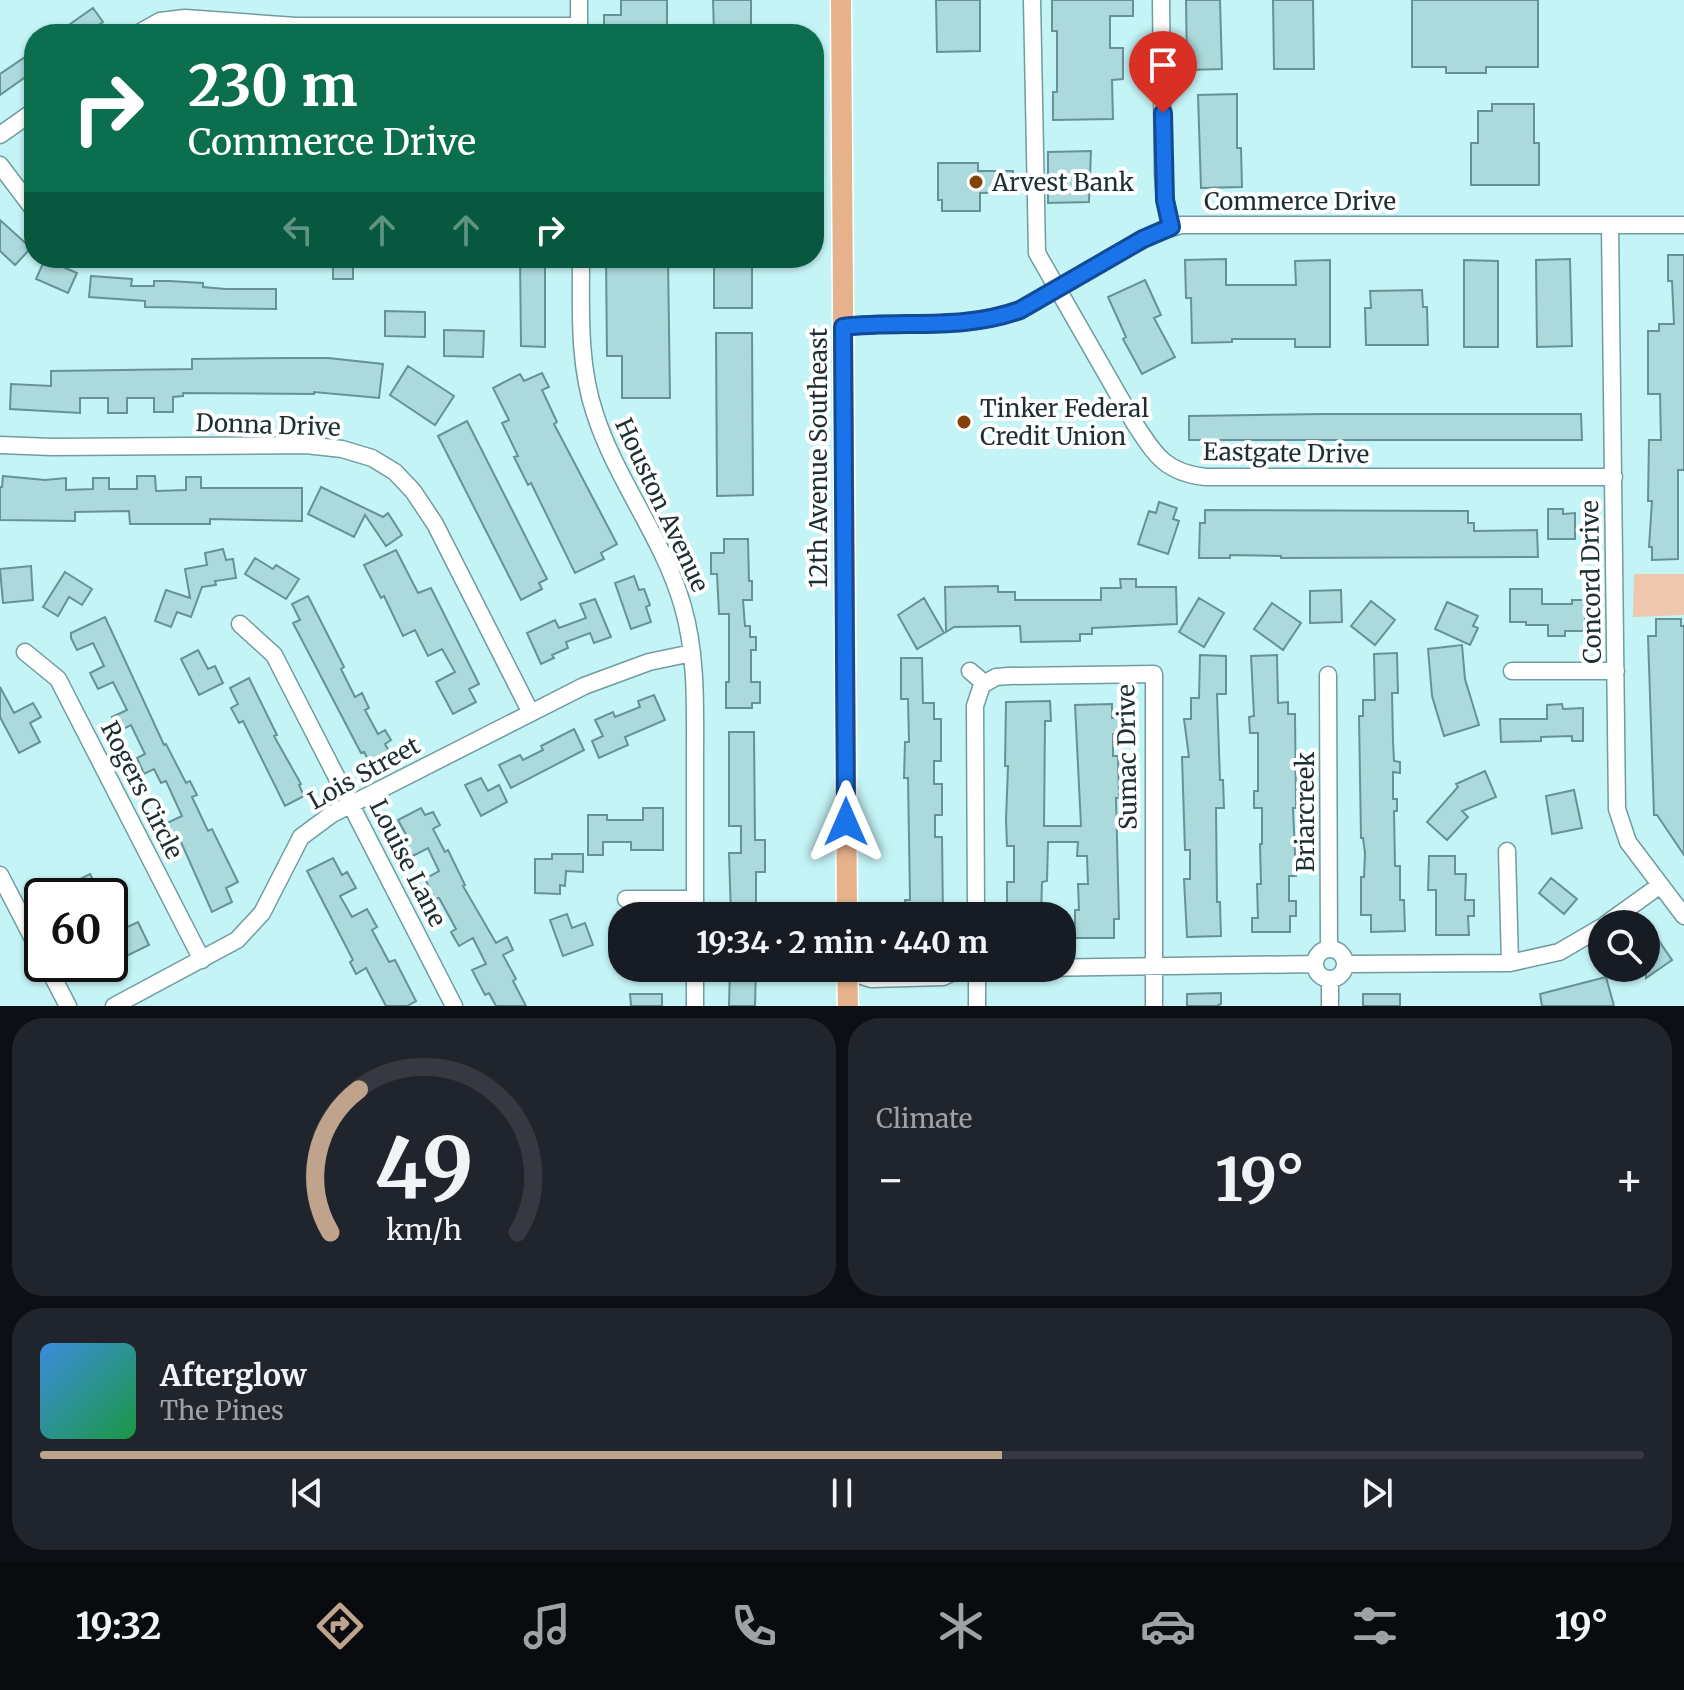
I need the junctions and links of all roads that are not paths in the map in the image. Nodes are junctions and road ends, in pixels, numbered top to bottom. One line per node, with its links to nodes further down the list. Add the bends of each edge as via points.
1 (579, 0): 7 (street)
2 (841, 0): 17 (main road, 12th Avenue Southeast)
3 (1032, 0): 16 (street, Eastgate Drive, via 1037,253)
4 (1161, 0): 14 (street, via 1163,174)
5 (155, 24): 6 (street, via 185,18)
6 (268, 24)
7 (579, 24)
8 (24, 118): 9 (street)
9 (0, 135)
10 (0, 165): 11 (street)
11 (24, 197)
12 (1684, 225): 13 (street, Commerce Drive)
13 (1610, 226): 14 (street, Commerce Drive); 19 (street, Concord Drive)
14 (1171, 227): 16 (street, Commerce Drive)
15 (581, 268): 22 (street, Houston Avenue, via 583,364 590,399 607,446 677,587)
16 (1059, 289): 17 (street, Commerce Drive, via 987,321); 19 (street, Eastgate Drive, via 1151,448 1184,474)
17 (843, 327): 36 (main road, 12th Avenue Southeast)
18 (0, 445): 28 (street, Donna Drive, via 306,445 372,458 395,472 422,502)
19 (1614, 477): 25 (street, Concord Drive)
20 (240, 624): 29 (street, Louise Lane, via 274,655)
21 (25, 652): 43 (street, Rogers Circle, via 58,679)
22 (692, 653): 28 (street, Lois Street, via 620,672); 35 (street, Houston Avenue)
23 (970, 671): 27 (street)
24 (1512, 671): 25 (street)
25 (1616, 671): 32 (street, Concord Drive, via 1617,809 1628,842)
26 (1328, 675): 42 (street, Briarcreek)
27 (984, 683): 37 (street, via 975,706); 48 (street, Sumac Drive, via 1008,676 1154,674)
28 (531, 713): 29 (street, Lois Street)
29 (351, 803): 43 (street, Lois Street, via 301,837 255,924 227,948); 56 (street, Louise Lane)
30 (1507, 851): 44 (street)
31 (0, 875): 40 (street)
32 (1659, 886): 38 (street); 39 (street, Concord Drive)
33 (626, 899): 34 (street)
34 (649, 902)
35 (695, 902)
36 (847, 902)
37 (976, 902)
38 (1625, 910)
39 (1684, 916)
40 (24, 921)
41 (1588, 935): 44 (street, via 1559,952)
42 (1329, 949): 45 (street, via 1319,953); 46 (street, via 1341,954)
43 (202, 960): 55 (street, Lois Street)
44 (1510, 963): 46 (street)
45 (1315, 964): 48 (street); 49 (street, via 1318,974)
46 (1345, 964): 49 (street, via 1340,975)
47 (1076, 967): 48 (street)
48 (1154, 967): 60 (street, Sumac Drive)
49 (1330, 979): 61 (street)
50 (55, 982): 54 (street)
51 (695, 982): 57 (street)
52 (849, 982): 58 (main road)
53 (977, 982): 59 (street)
54 (68, 1006)
55 (114, 1006)
56 (454, 1006)
57 (695, 1006)
58 (848, 1006)
59 (977, 1006)
60 (1154, 1006)
61 (1330, 1006)

